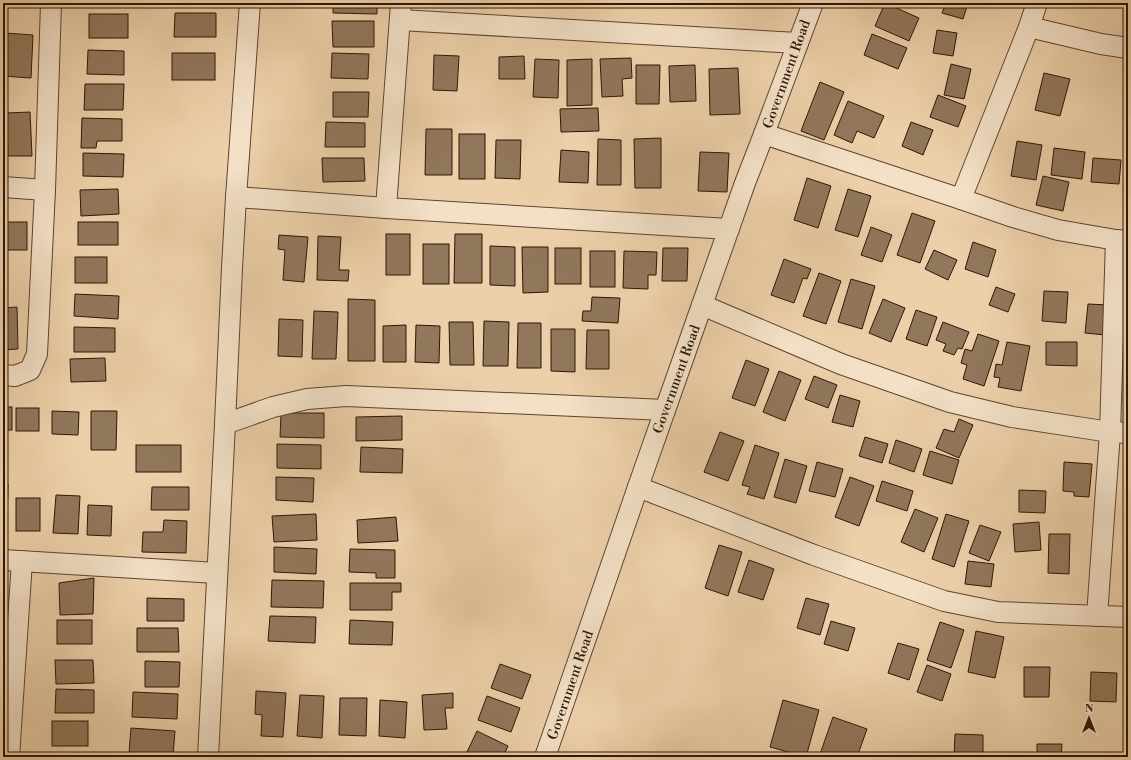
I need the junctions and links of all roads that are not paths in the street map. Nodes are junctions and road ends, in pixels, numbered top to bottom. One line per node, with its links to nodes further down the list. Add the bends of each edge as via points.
1 (51, 3): 11 (street)
2 (250, 3): 12 (street)
3 (812, 3): 7 (street, Government Road)
4 (1037, 3): 6 (street)
5 (401, 11): 7 (street); 14 (street)
6 (1029, 27): 8 (street); 13 (street)
7 (798, 43): 9 (street, Government Road)
8 (1128, 48)
9 (764, 134): 13 (street); 15 (street, Government Road)
10 (3, 188): 11 (street)
11 (45, 190): 18 (street, via 37,354 30,370 15,376)
12 (236, 197): 14 (street); 20 (street)
13 (961, 199): 16 (street, via 1058,230)
14 (386, 208): 15 (street)
15 (729, 229): 17 (street, Government Road)
16 (1122, 240): 21 (street)
17 (702, 305): 19 (street, Government Road); 21 (street, via 841,364 950,402 1012,417)
18 (3, 375)
19 (665, 410): 20 (street, via 346,396 306,399 273,407); 22 (street, Government Road)
20 (225, 424): 24 (street)
21 (1119, 433): 25 (street)
22 (638, 487): 25 (street, via 814,555 944,601 998,612); 29 (street, Government Road)
23 (12, 560): 24 (street); 27 (street)
24 (217, 573): 28 (street)
25 (1097, 616): 26 (street)
26 (1128, 618)
27 (9, 757)
28 (208, 757)
29 (545, 757)

